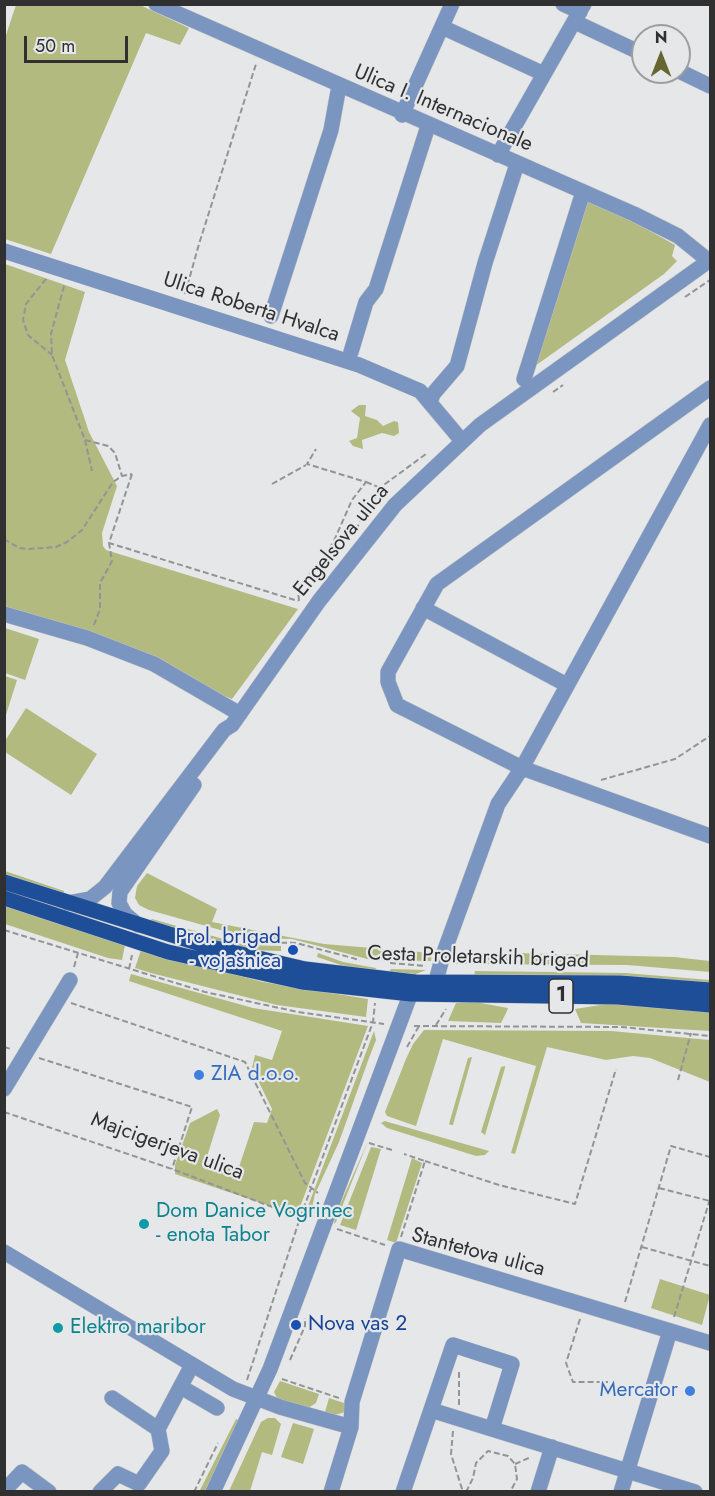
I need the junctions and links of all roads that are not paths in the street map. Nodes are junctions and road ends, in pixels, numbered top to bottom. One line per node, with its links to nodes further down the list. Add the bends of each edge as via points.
1 (156, 4): 9 (street, Ulica I. Internacionale)
2 (453, 4): 5 (street)
3 (563, 4): 4 (street)
4 (580, 13): 6 (street); 7 (street)
5 (442, 27): 7 (street); 11 (street)
6 (631, 46)
7 (544, 74): 13 (street)
8 (691, 77): 10 (street)
9 (339, 86): 11 (street, Ulica I. Internacionale); 18 (street, via 331,130)
10 (711, 86)
11 (402, 115): 12 (street, Ulica I. Internacionale)
12 (428, 126): 13 (street, Ulica I. Internacionale); 19 (street, via 376,289 366,302)
13 (498, 155): 14 (street, Ulica I. Internacionale)
14 (517, 164): 15 (street, Ulica I. Internacionale); 22 (street, via 457,366)
15 (583, 192): 17 (street, Ulica I. Internacionale, via 678,236); 20 (street)
16 (4, 251): 22 (street, Ulica Roberta Hvalca, via 359,365 420,391)
17 (710, 260): 24 (street, Engelsova ulica)
18 (271, 316)
19 (351, 352)
20 (524, 379)
21 (711, 388): 25 (street, via 437,584)
22 (430, 403): 24 (street, Ulica Roberta Hvalca)
23 (711, 425): 27 (street)
24 (462, 441): 28 (street, Engelsova ulica, via 372,532)
25 (423, 608): 27 (street); 29 (street, via 388,672 397,705)
26 (4, 614): 28 (street, via 87,638 154,664)
27 (567, 685): 29 (street)
28 (236, 719): 33 (street, Engelsova ulica, via 105,887 90,898); 34 (street, via 120,892 119,903 125,914)
29 (522, 768): 30 (street); 37 (street, via 498,804)
30 (711, 836)
31 (4, 882): 33 (main road, Cesta Proletarskih brigad / 1)
32 (4, 898): 36 (main road, Cesta Proletarskih brigad / 1, via 205,962 302,982)
33 (68, 903): 34 (main road, Cesta Proletarskih brigad / 1)
34 (139, 926): 36 (main road, Cesta Proletarskih brigad / 1, via 269,962)
35 (70, 980): 40 (street)
36 (413, 988): 37 (main road, Cesta Proletarskih brigad / 1); 47 (street)
37 (434, 988): 38 (main road, Cesta Proletarskih brigad / 1, via 620,983); 39 (main road, Cesta Proletarskih brigad / 1)
38 (711, 990)
39 (711, 1005)
40 (4, 1089)
41 (4, 1252): 44 (street)
42 (670, 1331): 43 (street, Stantetova ulica); 50 (street, Stantetova ulica, via 399,1249 352,1402); 54 (street)
43 (711, 1343)
44 (192, 1365): 45 (street); 47 (street)
45 (181, 1387): 48 (street); 51 (street)
46 (112, 1398): 51 (street)
47 (256, 1399): 50 (street); 58 (street)
48 (217, 1407)
49 (431, 1410): 52 (street); 52 (street, via 453,1345 512,1364); 60 (street)
50 (351, 1426): 59 (street, Stantetova ulica)
51 (158, 1429): 57 (street, via 162,1451 139,1484 118,1474)
52 (492, 1430): 53 (street)
53 (552, 1447): 54 (street); 61 (street)
54 (628, 1470): 62 (street); 63 (street)
55 (4, 1491): 56 (street, via 22,1472)
56 (49, 1491)
57 (100, 1491)
58 (213, 1491)
59 (331, 1491)
60 (404, 1491)
61 (538, 1491)
62 (621, 1491)
63 (695, 1491)

